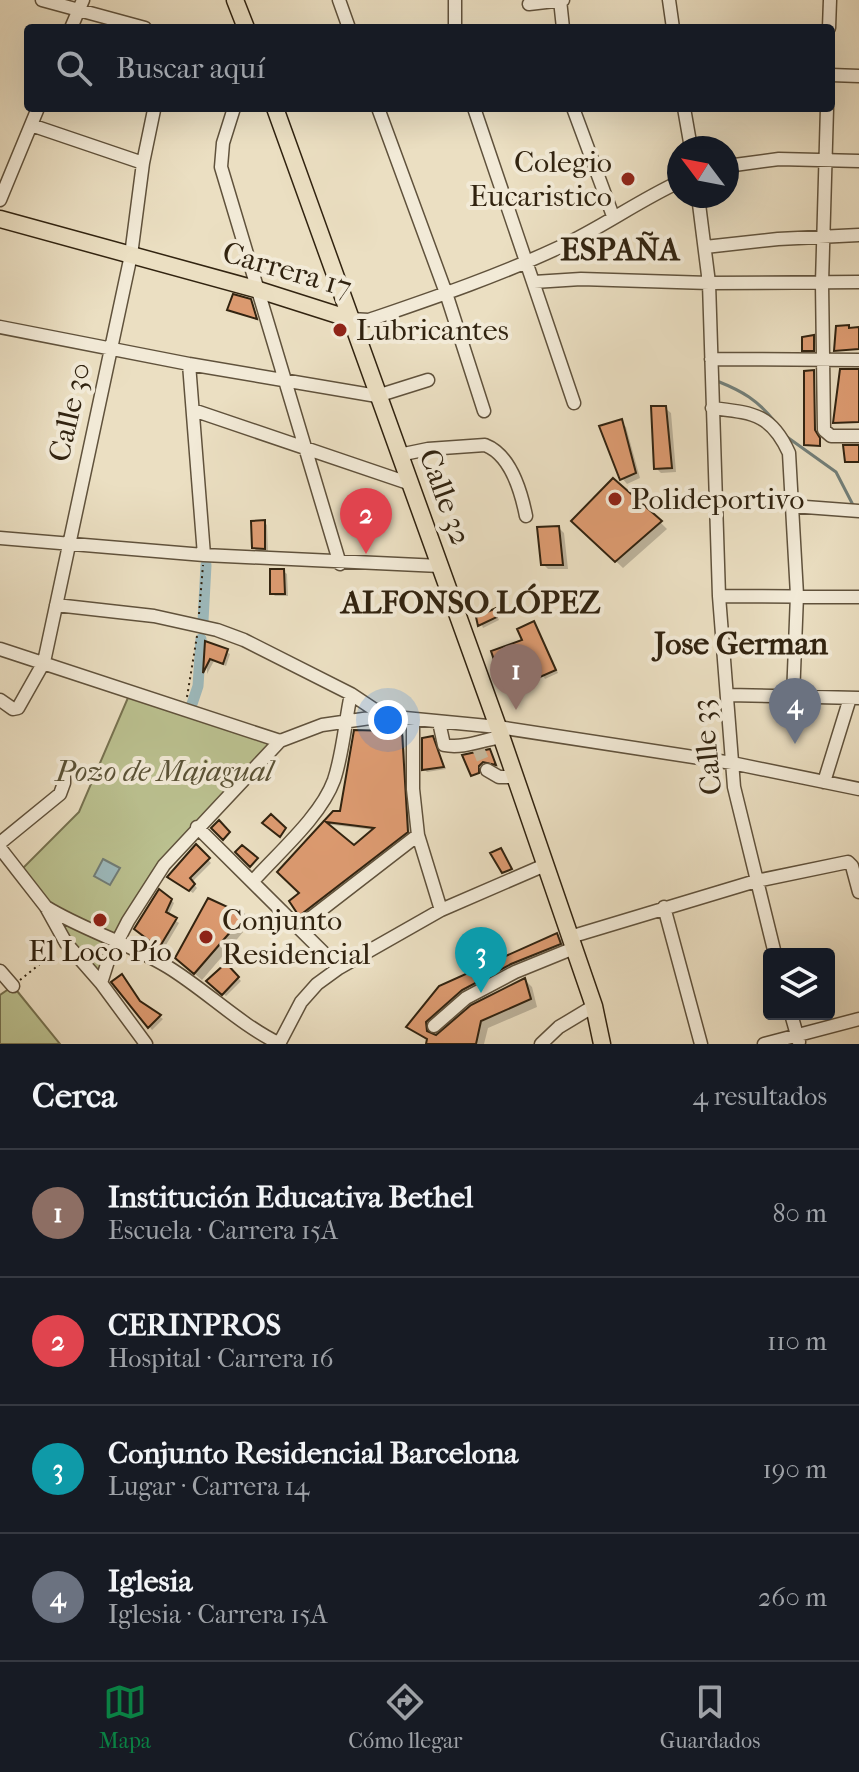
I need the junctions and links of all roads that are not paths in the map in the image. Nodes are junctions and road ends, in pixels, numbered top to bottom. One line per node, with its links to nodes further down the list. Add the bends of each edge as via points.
1 (42, 0): 8 (street)
2 (235, 0): 12 (main road)
3 (339, 0): 13 (street)
4 (455, 0): 14 (street)
5 (561, 0): 9 (street); 15 (street)
6 (669, 0): 16 (street)
7 (830, 0): 17 (street)
8 (81, 4): 10 (street); 11 (street)
9 (529, 4)
10 (73, 24)
11 (134, 24)
12 (244, 24)
13 (348, 24)
14 (455, 24)
15 (563, 24)
16 (672, 24)
17 (829, 24)
18 (835, 75): 19 (street)
19 (859, 76)
20 (36, 112): 29 (street)
21 (154, 112): 33 (street, Calle 30)
22 (233, 112): 49 (street, via 221,167)
23 (276, 112): 51 (main road, Calle 32)
24 (379, 112): 50 (street)
25 (475, 112): 44 (street)
26 (574, 112): 38 (street)
27 (685, 112): 30 (street)
28 (827, 112): 31 (street)
29 (31, 125): 33 (street); 36 (street)
30 (689, 136)
31 (826, 160): 32 (street); 34 (street); 41 (street)
32 (859, 161)
33 (143, 163): 43 (street, Calle 30)
34 (739, 164)
35 (667, 188): 38 (street, Carrera 17)
36 (0, 200)
37 (700, 208): 42 (street, Calle 33)
38 (613, 216): 44 (street, Carrera 17)
39 (0, 219): 43 (main road, Carrera 17)
40 (859, 235): 41 (street)
41 (824, 236): 42 (street); 48 (street)
42 (705, 247): 47 (street, Calle 33)
43 (131, 255): 49 (main road, Carrera 17); 53 (street, Calle 30)
44 (526, 261): 45 (street); 50 (street, Carrera 17)
45 (534, 282): 47 (street); 61 (street)
46 (859, 282): 48 (street)
47 (709, 283): 48 (street); 54 (street, Calle 33)
48 (822, 283): 55 (street)
49 (259, 290): 51 (main road, Carrera 17); 58 (street)
50 (446, 293): 51 (street, Carrera 17, via 369,320); 64 (street)
51 (350, 319): 60 (main road, Calle 32)
52 (0, 327): 53 (street)
53 (111, 349): 57 (street); 73 (street, Calle 30)
54 (711, 359): 55 (street); 62 (street, Calle 33)
55 (823, 360): 56 (street); 65 (street, via 824,430)
56 (859, 360)
57 (189, 364): 58 (street); 63 (street)
58 (286, 379): 60 (street); 66 (street)
59 (428, 380): 60 (street)
60 (377, 396): 67 (main road, Calle 32)
61 (574, 403)
62 (712, 408): 69 (street, via 766,419 781,436 789,453); 78 (street, Calle 33)
63 (193, 410): 66 (street); 74 (street)
64 (484, 411)
65 (859, 436)
66 (307, 449): 68 (street); 75 (street)
67 (399, 455): 68 (main road, Calle 32); 71 (street, via 485,445 499,454 521,489)
68 (411, 484): 76 (main road, Calle 32)
69 (792, 506): 70 (street); 77 (street)
70 (859, 511)
71 (526, 516)
72 (0, 538): 73 (street)
73 (67, 544): 74 (street); 80 (street, Calle 30)
74 (204, 555): 75 (street)
75 (340, 564): 76 (street)
76 (440, 566): 93 (main road, Calle 32)
77 (797, 595): 78 (street); 79 (street); 85 (street)
78 (719, 596): 84 (street, Calle 33)
79 (859, 597)
80 (56, 605): 82 (street, Calle 30); 83 (street, via 154,616 217,630)
81 (0, 649): 82 (street)
82 (44, 662): 87 (street, Calle 30, via 22,703 13,709); 94 (street)
83 (351, 694): 88 (street); 90 (street)
84 (728, 695): 85 (street); 96 (street, Calle 33)
85 (793, 697): 86 (street)
86 (854, 698): 100 (street)
87 (4, 704)
88 (384, 716): 89 (street); 90 (street)
89 (413, 719): 91 (street); 103 (street)
90 (346, 720): 94 (street); 106 (street, via 328,793)
91 (439, 722): 92 (street); 95 (street, via 444,745)
92 (476, 726): 93 (street); 95 (street)
93 (500, 732): 95 (street); 96 (street); 99 (main road, Calle 32)
94 (280, 741): 102 (street)
95 (478, 744)
96 (732, 763): 100 (street); 107 (street, Calle 33)
97 (487, 770): 99 (street)
98 (64, 774): 104 (street, via 60,794)
99 (515, 777): 105 (main road, Calle 32)
100 (824, 782): 101 (street)
101 (859, 789)
102 (197, 827): 106 (street); 114 (street, via 145,891)
103 (418, 835): 111 (street); 112 (street)
104 (0, 845): 109 (street)
105 (545, 865): 111 (street); 115 (main road, Calle 32)
106 (253, 881): 112 (street)
107 (756, 881): 108 (street, via 848,862); 110 (street); 117 (street, Calle 33)
108 (859, 892)
109 (46, 907): 113 (street); 116 (street)
110 (664, 907): 115 (street); 131 (street)
111 (441, 910): 118 (street)
112 (299, 927): 118 (street)
113 (85, 929): 114 (street); 116 (street)
114 (117, 942): 120 (street); 128 (street, via 169,967)
115 (572, 942): 122 (main road, Calle 32); 125 (street, via 466,998)
116 (66, 943): 120 (street)
117 (773, 948)
118 (339, 968): 128 (street, via 301,1002)
119 (0, 971): 121 (street)
120 (101, 983): 127 (street)
121 (13, 986)
122 (594, 1006): 129 (street); 130 (main road, Calle 32)
123 (859, 1019): 126 (street)
124 (793, 1020): 126 (street)
125 (434, 1026)
126 (798, 1040): 132 (street)
127 (146, 1044)
128 (280, 1044)
129 (541, 1044)
130 (602, 1044)
131 (701, 1044)
132 (764, 1044)

